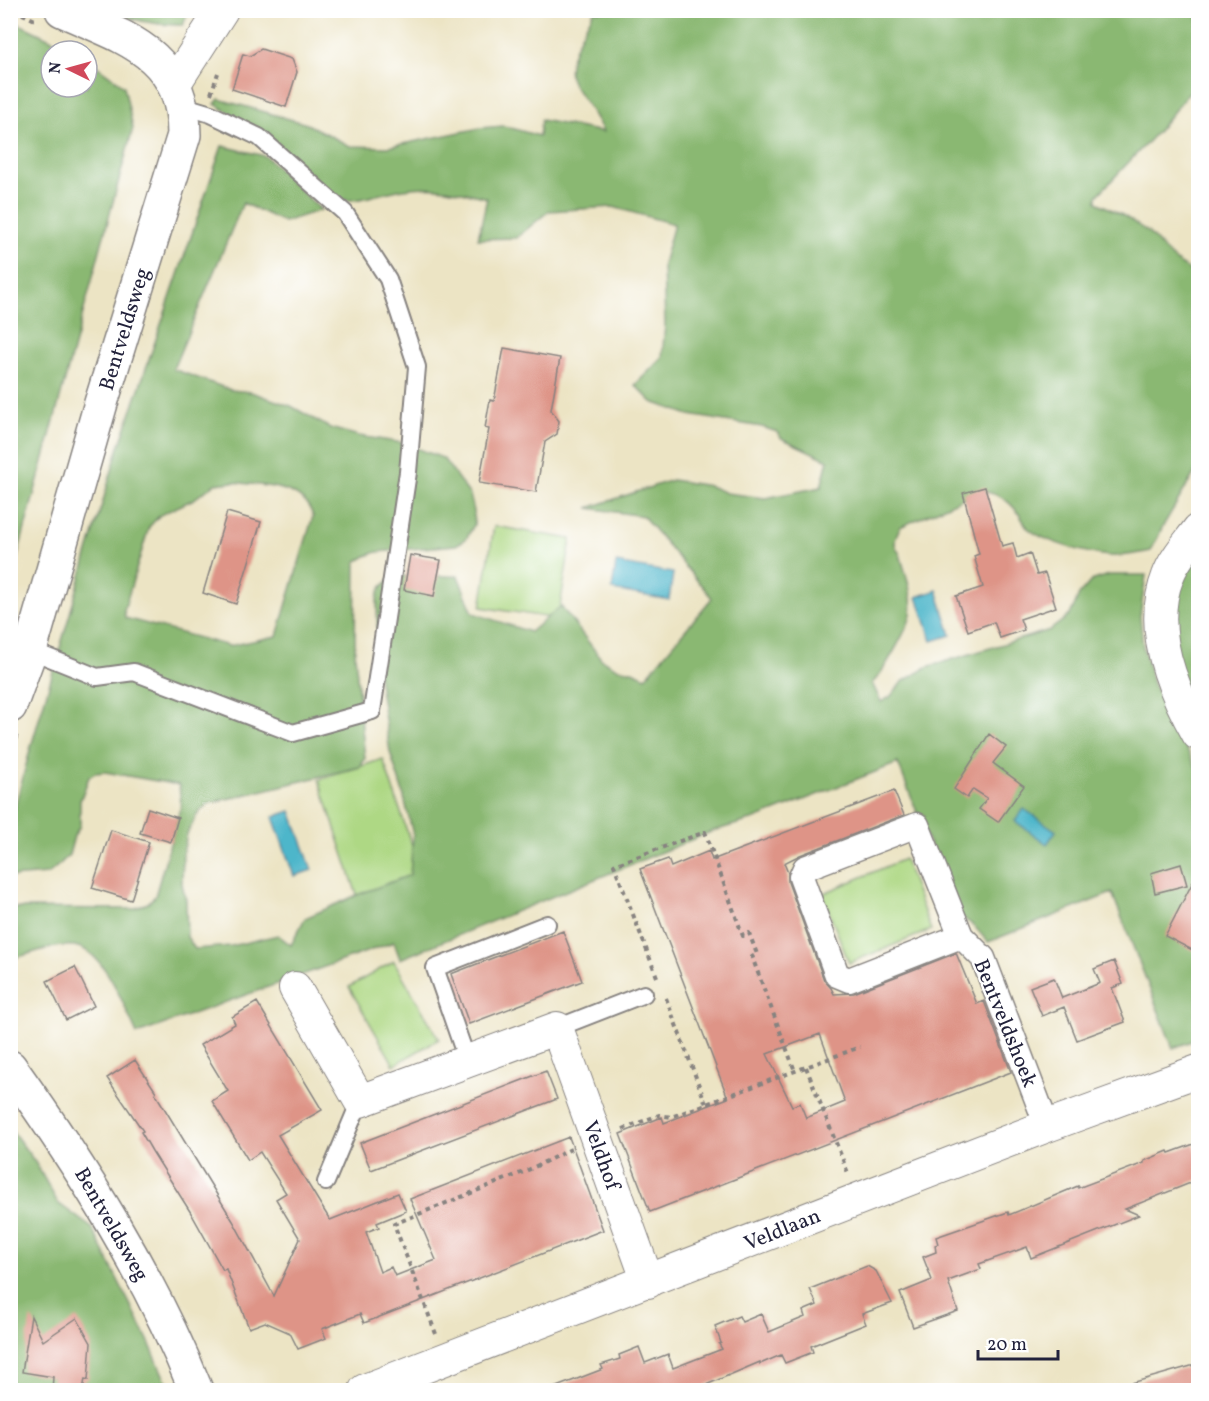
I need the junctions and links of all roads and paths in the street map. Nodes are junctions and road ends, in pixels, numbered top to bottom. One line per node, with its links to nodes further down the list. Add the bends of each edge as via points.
1 (62, 10): 3 (street, via 132,42 155,59)
2 (222, 10): 3 (street)
3 (178, 94): 5 (street, Bentveldsweg, via 184,135); 5 (lane, via 259,137 345,213 388,279 417,367 408,472 372,711 293,733 134,672 97,676)
4 (1198, 530): 7 (street, via 1168,575 1161,602 1166,661 1181,704)
5 (30, 650): 6 (street, Bentveldsweg)
6 (10, 706)
7 (1198, 734)
8 (547, 924): 18 (lane, via 435,968)
9 (961, 936): 9 (street, Bentveldshoek, via 917,825 805,868 801,877 837,975 849,980); 24 (street, Bentveldshoek, via 983,958)
10 (660, 984): 20 (path, via 614,865 705,832 743,936 749,933 757,954 752,957)
11 (295, 988): 22 (street)
12 (644, 994): 15 (lane)
13 (664, 995): 23 (path)
14 (10, 1015): 17 (path, via 16,1024)
15 (557, 1028): 18 (street); 25 (street, Veldhof)
16 (860, 1047): 19 (path)
17 (11, 1054): 30 (street, Bentveldsweg, via 147,1284)
18 (466, 1060): 22 (street)
19 (806, 1067): 20 (path); 27 (path)
20 (795, 1071): 23 (path)
21 (1198, 1071): 24 (street, Veldlaan)
22 (360, 1101): 26 (lane)
23 (706, 1104): 25 (path, via 671,1117 658,1115)
24 (1047, 1126): 27 (street, Veldlaan)
25 (597, 1139): 28 (street, Veldhof); 29 (path, via 394,1224)
26 (327, 1182)
27 (858, 1199): 28 (street, Veldlaan)
28 (648, 1282): 29 (street, Veldlaan)
29 (447, 1359): 31 (street, Veldlaan)
30 (196, 1390)
31 (365, 1390)

